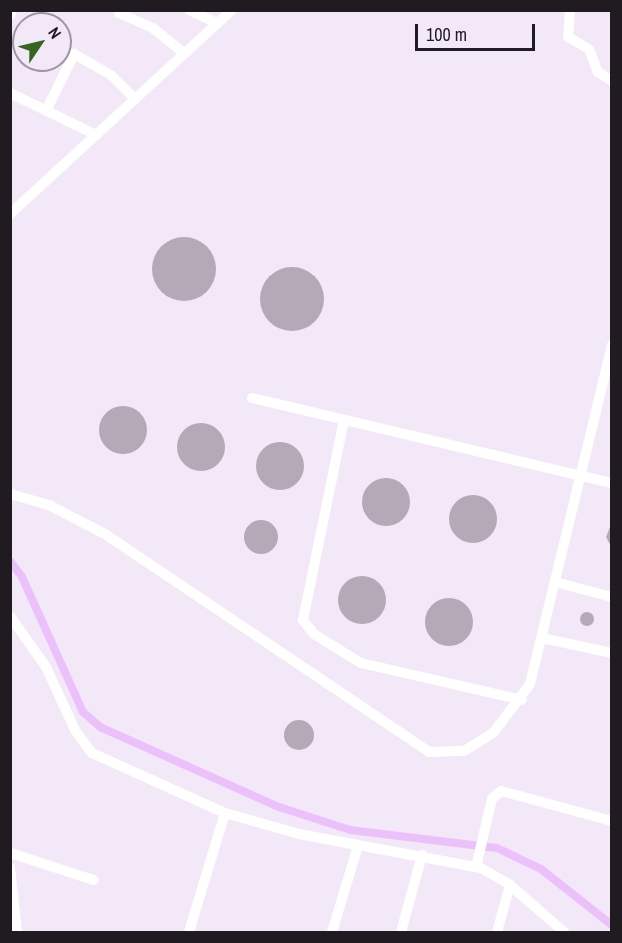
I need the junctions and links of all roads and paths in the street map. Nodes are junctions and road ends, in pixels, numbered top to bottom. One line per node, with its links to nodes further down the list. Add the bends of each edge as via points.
1 (12, 10): 6 (street)
2 (189, 10): 7 (street)
3 (232, 10): 7 (street)
4 (570, 10): 9 (street, via 568,37 589,49 598,72)
5 (119, 13): 8 (street, via 153,28)
6 (10, 15)
7 (217, 23): 8 (street)
8 (184, 53): 11 (street)
9 (612, 81)
10 (10, 93): 12 (street)
11 (134, 98): 12 (street, via 111,75 74,54); 13 (street)
12 (46, 111): 13 (street)
13 (96, 135): 14 (street)
14 (10, 214)
15 (612, 345): 18 (street)
16 (252, 398): 17 (street)
17 (344, 420): 18 (street); 26 (street, via 303,620 314,634 361,663)
18 (582, 475): 19 (street); 21 (street)
19 (612, 483)
20 (10, 494): 26 (street, via 49,505 105,534 429,752 449,754 483,742)
21 (555, 582): 22 (street); 24 (street)
22 (612, 597)
23 (10, 616): 27 (street, via 46,667 75,730 92,753)
24 (542, 638): 25 (street); 26 (street)
25 (612, 653)
26 (522, 700)
27 (225, 813): 29 (street); 39 (street)
28 (612, 821): 32 (street, via 501,791 492,799)
29 (358, 846): 31 (street); 40 (street)
30 (10, 853): 34 (street)
31 (422, 855): 32 (street); 41 (street)
32 (476, 865): 35 (street)
33 (10, 868): 36 (street)
34 (94, 880)
35 (510, 885): 37 (street); 42 (street)
36 (13, 907): 38 (street)
37 (553, 929): 43 (street)
38 (17, 933)
39 (189, 933)
40 (332, 933)
41 (401, 933)
42 (497, 933)
43 (564, 933)

